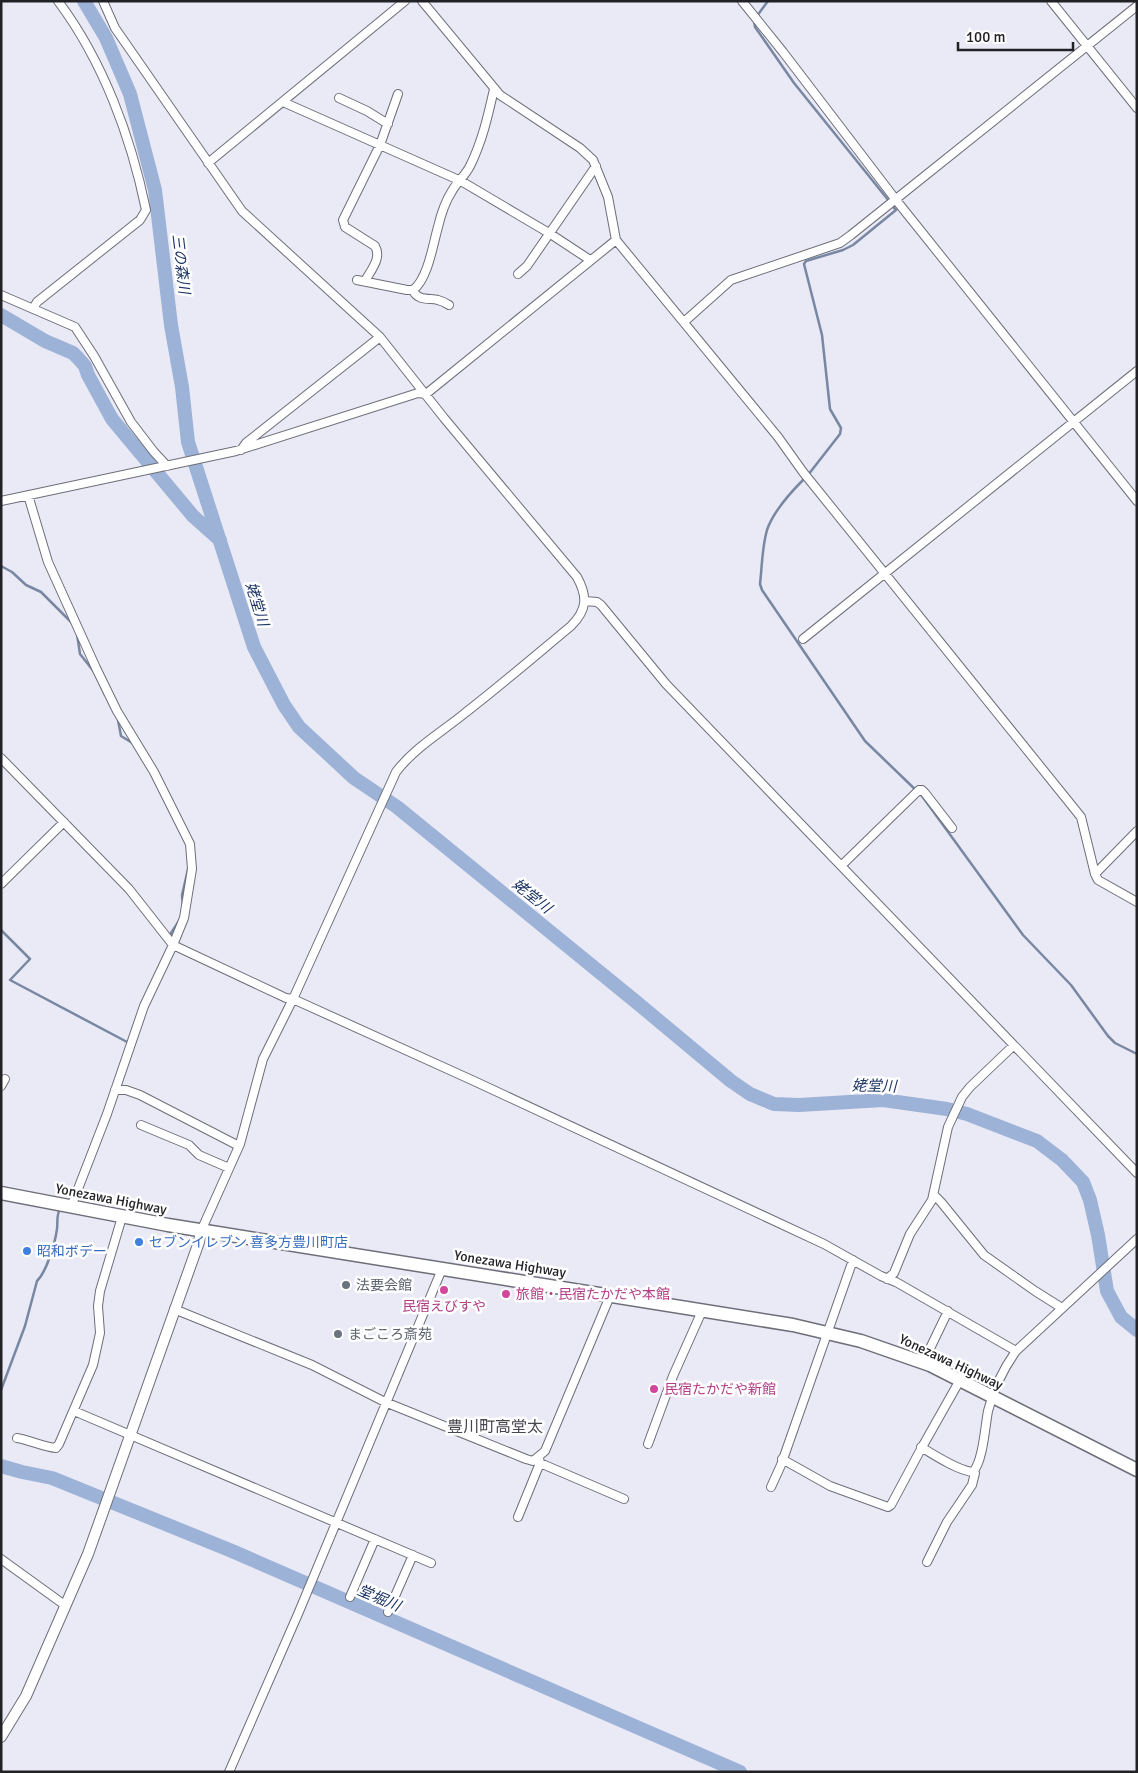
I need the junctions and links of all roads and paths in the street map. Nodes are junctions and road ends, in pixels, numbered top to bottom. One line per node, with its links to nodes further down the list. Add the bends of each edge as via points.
1 (58, 1): 27 (street, via 74,23 112,98 134,161 146,210 140,220 37,302)
2 (103, 1): 16 (street, via 116,28)
3 (406, 1): 12 (street)
4 (422, 1): 9 (street)
5 (742, 1): 19 (street)
6 (1051, 1): 8 (street)
7 (1137, 6): 8 (street)
8 (1087, 45): 13 (street); 19 (street)
9 (494, 89): 17 (street, via 580,148); 18 (street, via 487,122)
10 (398, 94): 14 (street)
11 (339, 98): 14 (street)
12 (283, 102): 15 (street); 16 (street)
13 (1137, 108)
14 (388, 124): 15 (street)
15 (380, 145): 18 (street); 24 (street, via 343,220 345,227 377,249 377,258 361,280)
16 (208, 163): 29 (street, via 242,211)
17 (596, 166): 20 (street); 21 (street, via 608,197)
18 (461, 181): 20 (street); 24 (street, via 446,201 420,284)
19 (896, 200): 28 (street, via 840,243 731,280); 32 (street)
20 (549, 233): 22 (street); 23 (street)
21 (616, 240): 22 (street); 28 (street)
22 (590, 260): 31 (street)
23 (518, 274)
24 (413, 290): 26 (street, via 423,299)
25 (1, 295): 27 (street)
26 (450, 305)
27 (33, 309): 34 (street, via 75,327 131,422)
28 (684, 322): 38 (street)
29 (380, 337): 31 (street); 33 (street)
30 (1137, 371): 32 (street)
31 (426, 394): 33 (street, via 418,393); 39 (street, via 577,578)
32 (1073, 422): 37 (street); 38 (street)
33 (241, 450): 34 (street)
34 (165, 466): 35 (street)
35 (28, 495): 36 (street); 49 (street, via 48,562 96,668 190,844 192,869 186,910)
36 (1, 501)
37 (1137, 501)
38 (885, 574): 40 (street); 46 (street, via 1080,817)
39 (584, 601): 45 (street, via 601,605 666,684); 50 (street, via 581,614 571,626 404,762 391,782)
40 (803, 639)
41 (1, 758): 42 (street)
42 (64, 822): 47 (street); 49 (street, via 129,890)
43 (952, 828): 45 (street, via 925,793 919,790)
44 (1137, 831): 46 (street)
45 (841, 866): 51 (street)
46 (1095, 874): 48 (street, via 1106,886)
47 (1, 884)
48 (1137, 902)
49 (173, 945): 50 (street); 52 (street, via 144,1006)
50 (293, 999): 54 (street, via 263,1059); 63 (street)
51 (1013, 1046): 56 (street); 58 (street, via 962,1097 950,1123)
52 (115, 1090): 54 (street, via 140,1095); 59 (street)
53 (140, 1125): 55 (street, via 189,1145 199,1155)
54 (239, 1146): 55 (street)
55 (229, 1168): 61 (street)
56 (1137, 1173)
57 (1, 1194): 59 (highway, Yonezawa Highway)
58 (934, 1195): 65 (street, via 910,1234 894,1273); 67 (street, via 984,1255)
59 (71, 1206): 60 (highway, Yonezawa Highway)
60 (122, 1217): 61 (highway, Yonezawa Highway); 77 (street, via 100,1291 100,1333 93,1365)
61 (201, 1230): 64 (highway, Yonezawa Highway); 68 (street)
62 (1137, 1238): 67 (street)
63 (853, 1260): 65 (street); 71 (street)
64 (442, 1268): 66 (highway, Yonezawa Highway); 76 (street)
65 (887, 1278): 70 (street)
66 (610, 1296): 69 (highway, Yonezawa Highway); 82 (street)
67 (1062, 1308): 72 (street)
68 (174, 1309): 76 (street, via 312,1365); 78 (street)
69 (702, 1311): 71 (highway, Yonezawa Highway); 80 (street)
70 (948, 1311): 72 (street); 73 (street)
71 (826, 1332): 73 (highway, Yonezawa Highway); 83 (street)
72 (1016, 1351): 75 (street)
73 (923, 1363): 74 (highway, Yonezawa Highway)
74 (960, 1380): 75 (highway, Yonezawa Highway); 81 (street)
75 (993, 1397): 84 (highway, Yonezawa Highway); 85 (street, via 978,1463)
76 (385, 1402): 82 (street, via 526,1460); 89 (street)
77 (74, 1412): 78 (street); 79 (street, via 56,1448)
78 (131, 1435): 89 (street); 96 (street)
79 (17, 1438)
80 (648, 1444)
81 (921, 1447): 83 (street, via 888,1507 830,1486); 85 (street)
82 (539, 1460): 87 (street); 88 (street)
83 (782, 1460): 86 (street)
84 (1137, 1470)
85 (973, 1472): 93 (street, via 972,1484 947,1522)
86 (771, 1487)
87 (624, 1499)
88 (518, 1517)
89 (335, 1522): 90 (street); 100 (street)
90 (375, 1539): 91 (street); 95 (street)
91 (413, 1555): 94 (street); 97 (street)
92 (1, 1559): 96 (street)
93 (927, 1562)
94 (431, 1563)
95 (350, 1597)
96 (66, 1606): 98 (street, via 26,1696)
97 (388, 1612)
98 (5, 1723): 99 (street)
99 (1, 1737)
100 (229, 1772)

